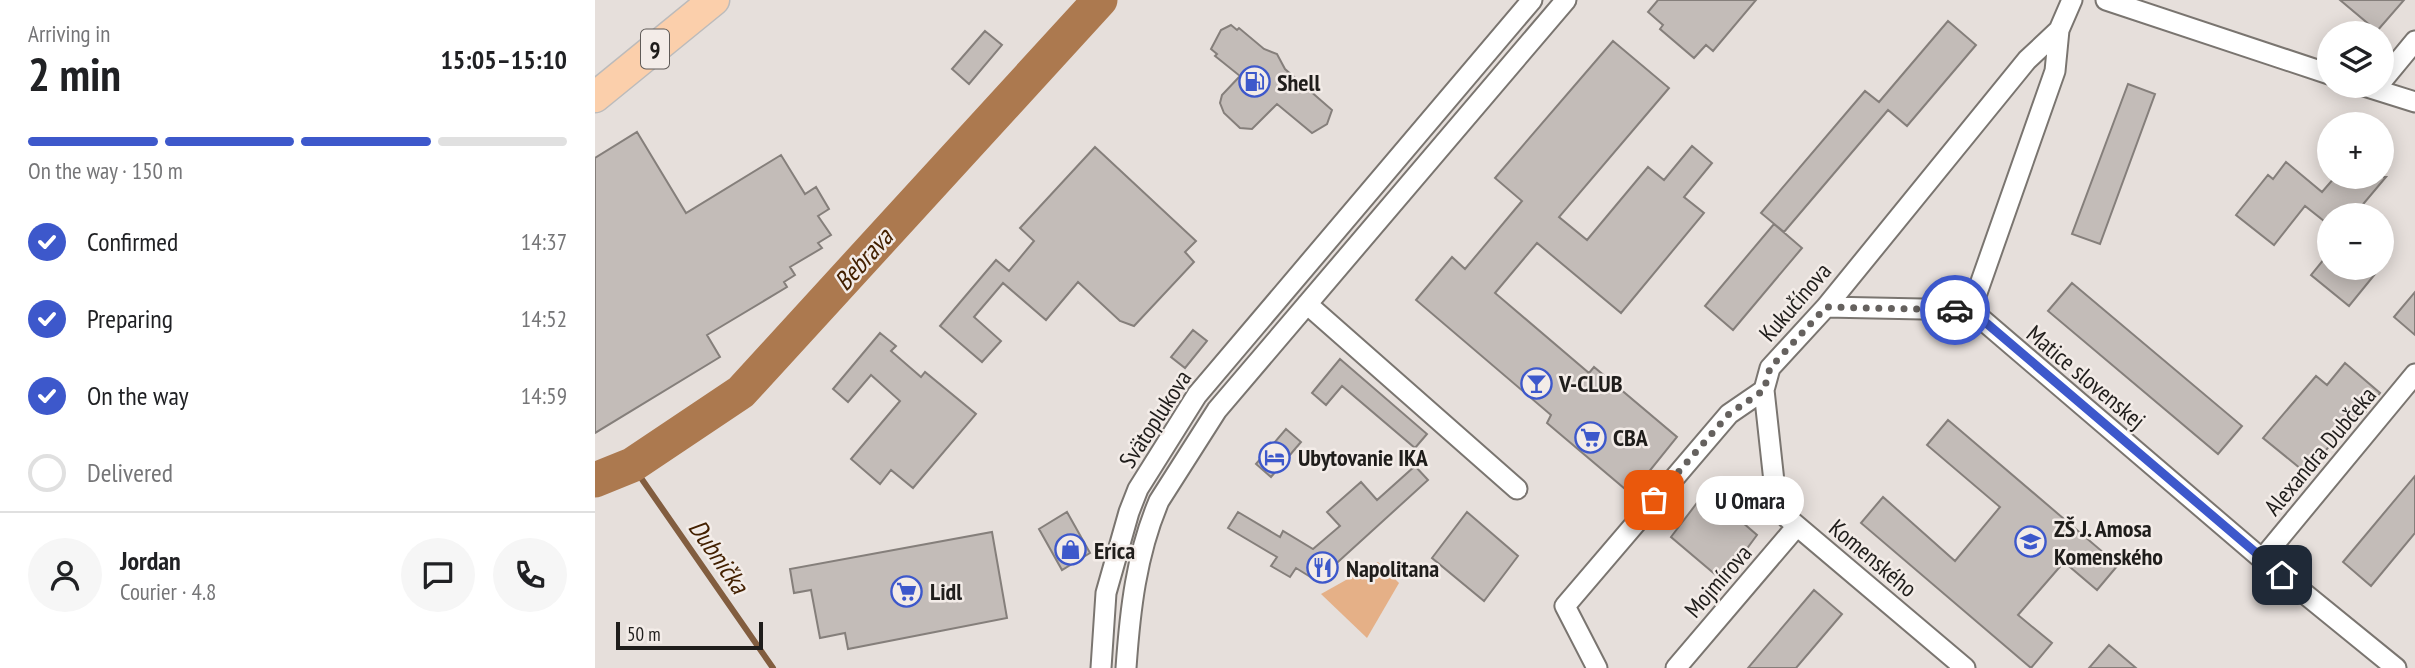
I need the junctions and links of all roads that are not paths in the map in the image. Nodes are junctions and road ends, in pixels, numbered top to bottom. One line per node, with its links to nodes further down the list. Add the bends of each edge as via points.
1 (714, 0): 11 (main road, 9)
2 (1532, 0): 13 (street, Svätoplukova)
3 (1566, 0): 14 (street, Svätoplukova)
4 (2073, 0): 6 (street, Kukučínova)
5 (2106, 0): 9 (street)
6 (2059, 30): 16 (street, Kukučínova, via 2027,60); 17 (street, via 2055,71)
7 (2415, 41): 8 (street)
8 (2394, 64)
9 (2317, 70)
10 (2394, 93): 12 (street)
11 (595, 97)
12 (2415, 102)
13 (1331, 235): 14 (street); 23 (street, Svätoplukova, via 1197,395 1139,489 1107,593)
14 (1350, 253): 15 (street, Svätoplukova)
15 (1307, 304): 20 (street); 24 (street, Svätoplukova, via 1217,410 1159,501 1131,598)
16 (1826, 307): 17 (street); 19 (street, Kukučínova, via 1770,368)
17 (1971, 310): 22 (street, Matice slovenskej)
18 (2415, 374): 22 (street, Alexandra Dubčeka)
19 (1764, 390): 21 (street, Komenského, via 1777,509); 25 (street, via 1729,414 1565,606)
20 (1517, 489)
21 (1797, 526): 26 (street, Mojmírova); 27 (street, Komenského)
22 (2262, 559): 28 (street, Matice slovenskej)
23 (1101, 668)
24 (1126, 668)
25 (1597, 668)
26 (1676, 668)
27 (1965, 668)
28 (2396, 668)

